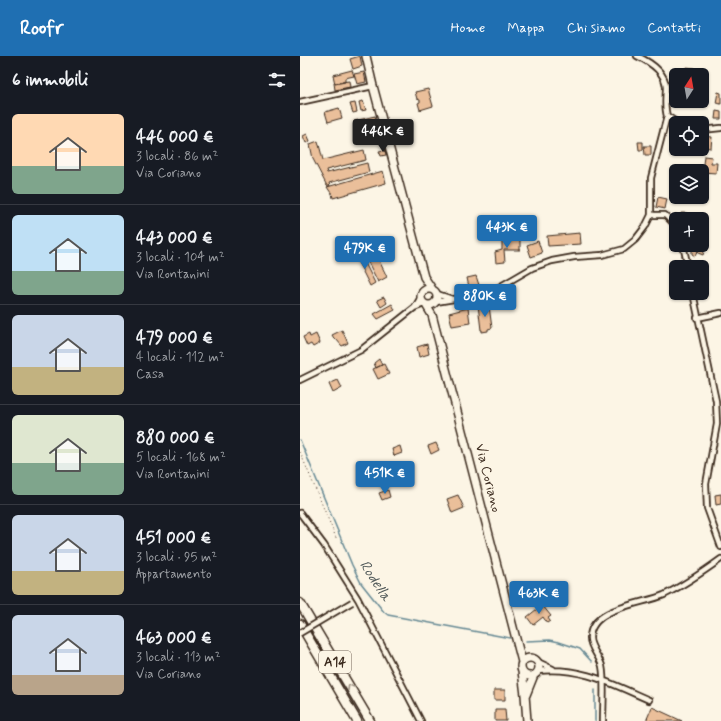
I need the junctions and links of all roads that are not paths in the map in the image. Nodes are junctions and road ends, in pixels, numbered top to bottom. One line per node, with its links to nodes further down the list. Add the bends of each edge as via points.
1 (366, 56): 3 (main road, Via Coriano)
2 (637, 56): 5 (street, via 651,63 664,77)
3 (373, 86): 4 (street); 11 (main road, Via Coriano)
4 (300, 102)
5 (666, 116): 6 (street); 9 (street, via 651,178)
6 (669, 118)
7 (721, 128): 8 (street)
8 (709, 129)
9 (651, 215): 10 (street, via 665,215); 12 (street, via 645,228 624,249 602,255 552,261 532,268 494,290)
10 (669, 219)
11 (429, 298): 12 (street); 12 (street); 14 (street); 14 (street); 25 (main road, Via Coriano)
12 (454, 300)
13 (694, 300): 16 (street)
14 (414, 308): 17 (street, via 361,350)
15 (721, 313): 16 (street)
16 (697, 318): 19 (street, via 716,401 717,424 706,484 707,508)
17 (300, 380)
18 (300, 513): 21 (street, via 324,545)
19 (721, 547)
20 (721, 559): 31 (street, via 679,587 663,595 617,609 599,620 593,627 590,638 602,666)
21 (358, 599): 24 (street, bridge); 36 (street)
22 (300, 603): 35 (highway, A14, one-way to 22)
23 (300, 624): 34 (highway, A14)
24 (300, 633)
25 (518, 647): 26 (main road); 27 (main road, Via Coriano)
26 (534, 660): 27 (main road, via 526,659); 28 (street); 30 (main road, via 539,666)
27 (522, 662): 29 (main road)
28 (553, 669): 30 (street); 31 (street)
29 (522, 670): 30 (main road, via 525,675); 32 (main road)
30 (536, 673): 32 (main road)
31 (602, 679): 33 (street); 38 (street)
32 (525, 695): 37 (main road)
33 (649, 700)
34 (357, 721)
35 (370, 721)
36 (421, 721)
37 (527, 721)
38 (603, 721)

